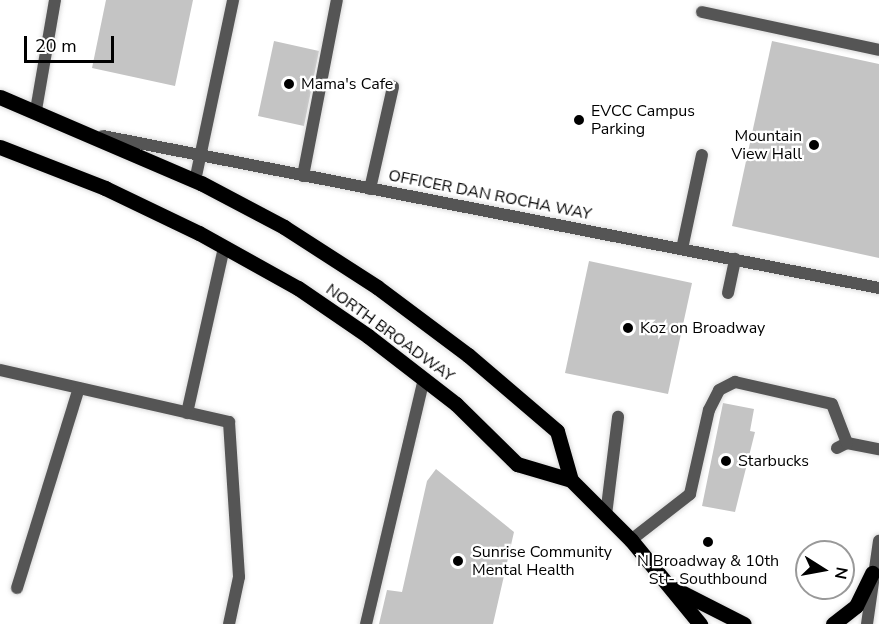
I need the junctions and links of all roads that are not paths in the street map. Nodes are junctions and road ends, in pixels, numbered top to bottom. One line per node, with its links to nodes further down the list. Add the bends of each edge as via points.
1 (56, 0): 8 (street)
2 (233, 0): 12 (street)
3 (337, 0): 13 (street)
4 (702, 12): 5 (street)
5 (879, 50)
6 (393, 87): 15 (street)
7 (0, 97): 8 (main road)
8 (36, 110): 9 (main road)
9 (94, 135): 12 (street, OFFICER DAN ROCHA WAY); 14 (main road)
10 (0, 147): 16 (main road, NORTH BROADWAY, via 105,188)
11 (702, 155): 17 (street)
12 (201, 156): 13 (street, OFFICER DAN ROCHA WAY); 14 (street)
13 (303, 176): 15 (street, OFFICER DAN ROCHA WAY)
14 (195, 181): 27 (main road, via 284,227 377,287 468,355 557,431)
15 (370, 189): 17 (street, OFFICER DAN ROCHA WAY)
16 (224, 247): 22 (main road, NORTH BROADWAY, via 298,288); 24 (street)
17 (682, 249): 18 (street, OFFICER DAN ROCHA WAY)
18 (735, 260): 19 (street, OFFICER DAN ROCHA WAY); 20 (street)
19 (879, 288)
20 (728, 293)
21 (0, 370): 23 (street)
22 (424, 379): 27 (main road, NORTH BROADWAY, via 517,464); 35 (street)
23 (79, 388): 24 (street); 33 (street)
24 (187, 412): 34 (street, via 230,422 239,577)
25 (618, 417): 28 (street)
26 (879, 449): 29 (street, via 842,445 832,404 735,382 719,390 709,410 690,494)
27 (571, 480): 28 (main road, NORTH BROADWAY)
28 (606, 515): 29 (main road, NORTH BROADWAY)
29 (631, 540): 32 (main road, NORTH BROADWAY)
30 (879, 542): 31 (street)
31 (872, 573): 38 (main road, via 856,606); 39 (street)
32 (671, 587): 36 (main road, NORTH BROADWAY); 37 (main road)
33 (16, 588)
34 (230, 624)
35 (366, 624)
36 (700, 624)
37 (744, 624)
38 (833, 624)
39 (867, 624)

